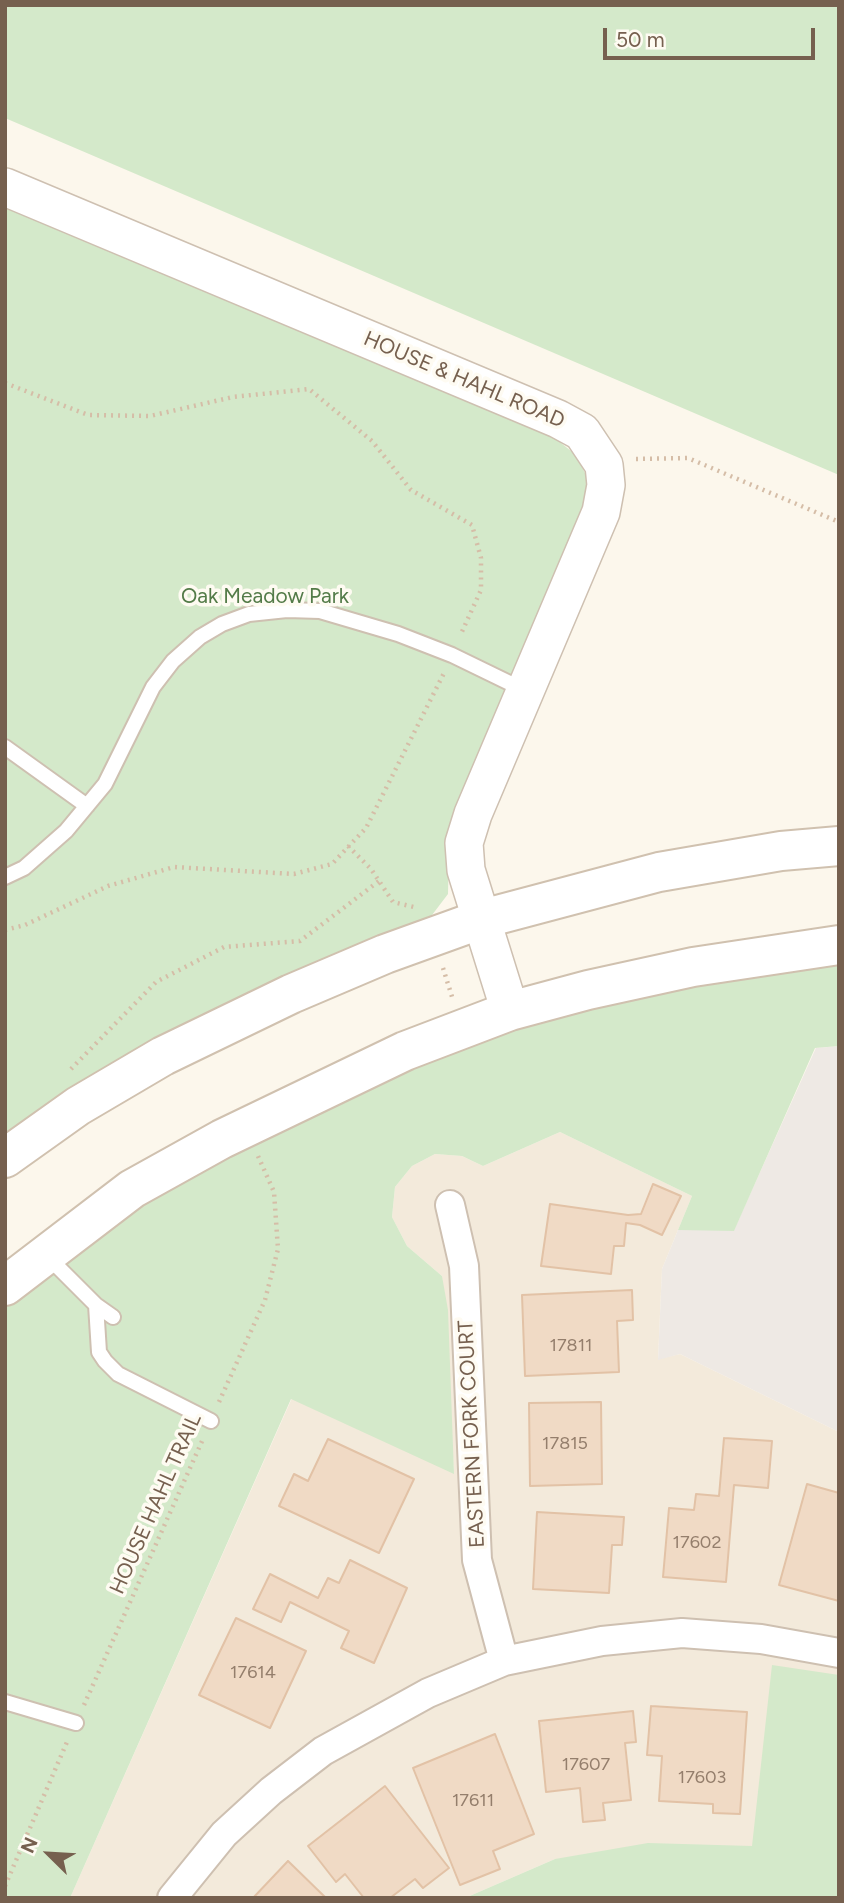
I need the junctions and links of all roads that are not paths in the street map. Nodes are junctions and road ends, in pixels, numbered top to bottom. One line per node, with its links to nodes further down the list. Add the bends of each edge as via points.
1 (5, 187): 2 (street, HOUSE & HAHL ROAD, via 582,432 604,465 601,512)
2 (524, 690): 4 (lane, via 398,634 320,611 249,614 200,637 173,661 153,687 105,784); 7 (street, via 464,843 466,870)
3 (5, 747): 4 (lane)
4 (87, 806): 6 (lane, via 24,868)
5 (839, 846): 7 (main road, via 780,851 660,872)
6 (5, 877)
7 (482, 919): 9 (street); 10 (main road, via 291,994 163,1056 78,1106)
8 (839, 946): 9 (main road, via 693,967)
9 (510, 1011): 12 (main road, via 405,1051 247,1128 132,1189)
10 (5, 1158)
11 (450, 1205): 18 (street, EASTERN FORK COURT, via 464,1266 477,1560)
12 (45, 1254): 13 (main road); 14 (lane)
13 (5, 1286)
14 (96, 1304): 15 (lane); 16 (lane, via 99,1352 105,1361 118,1374)
15 (113, 1317)
16 (211, 1421)
17 (839, 1653): 18 (street, via 761,1639 682,1633 602,1642)
18 (504, 1661): 21 (street, via 428,1693 323,1751 224,1834)
19 (5, 1702): 20 (lane)
20 (76, 1723)
21 (172, 1898)

